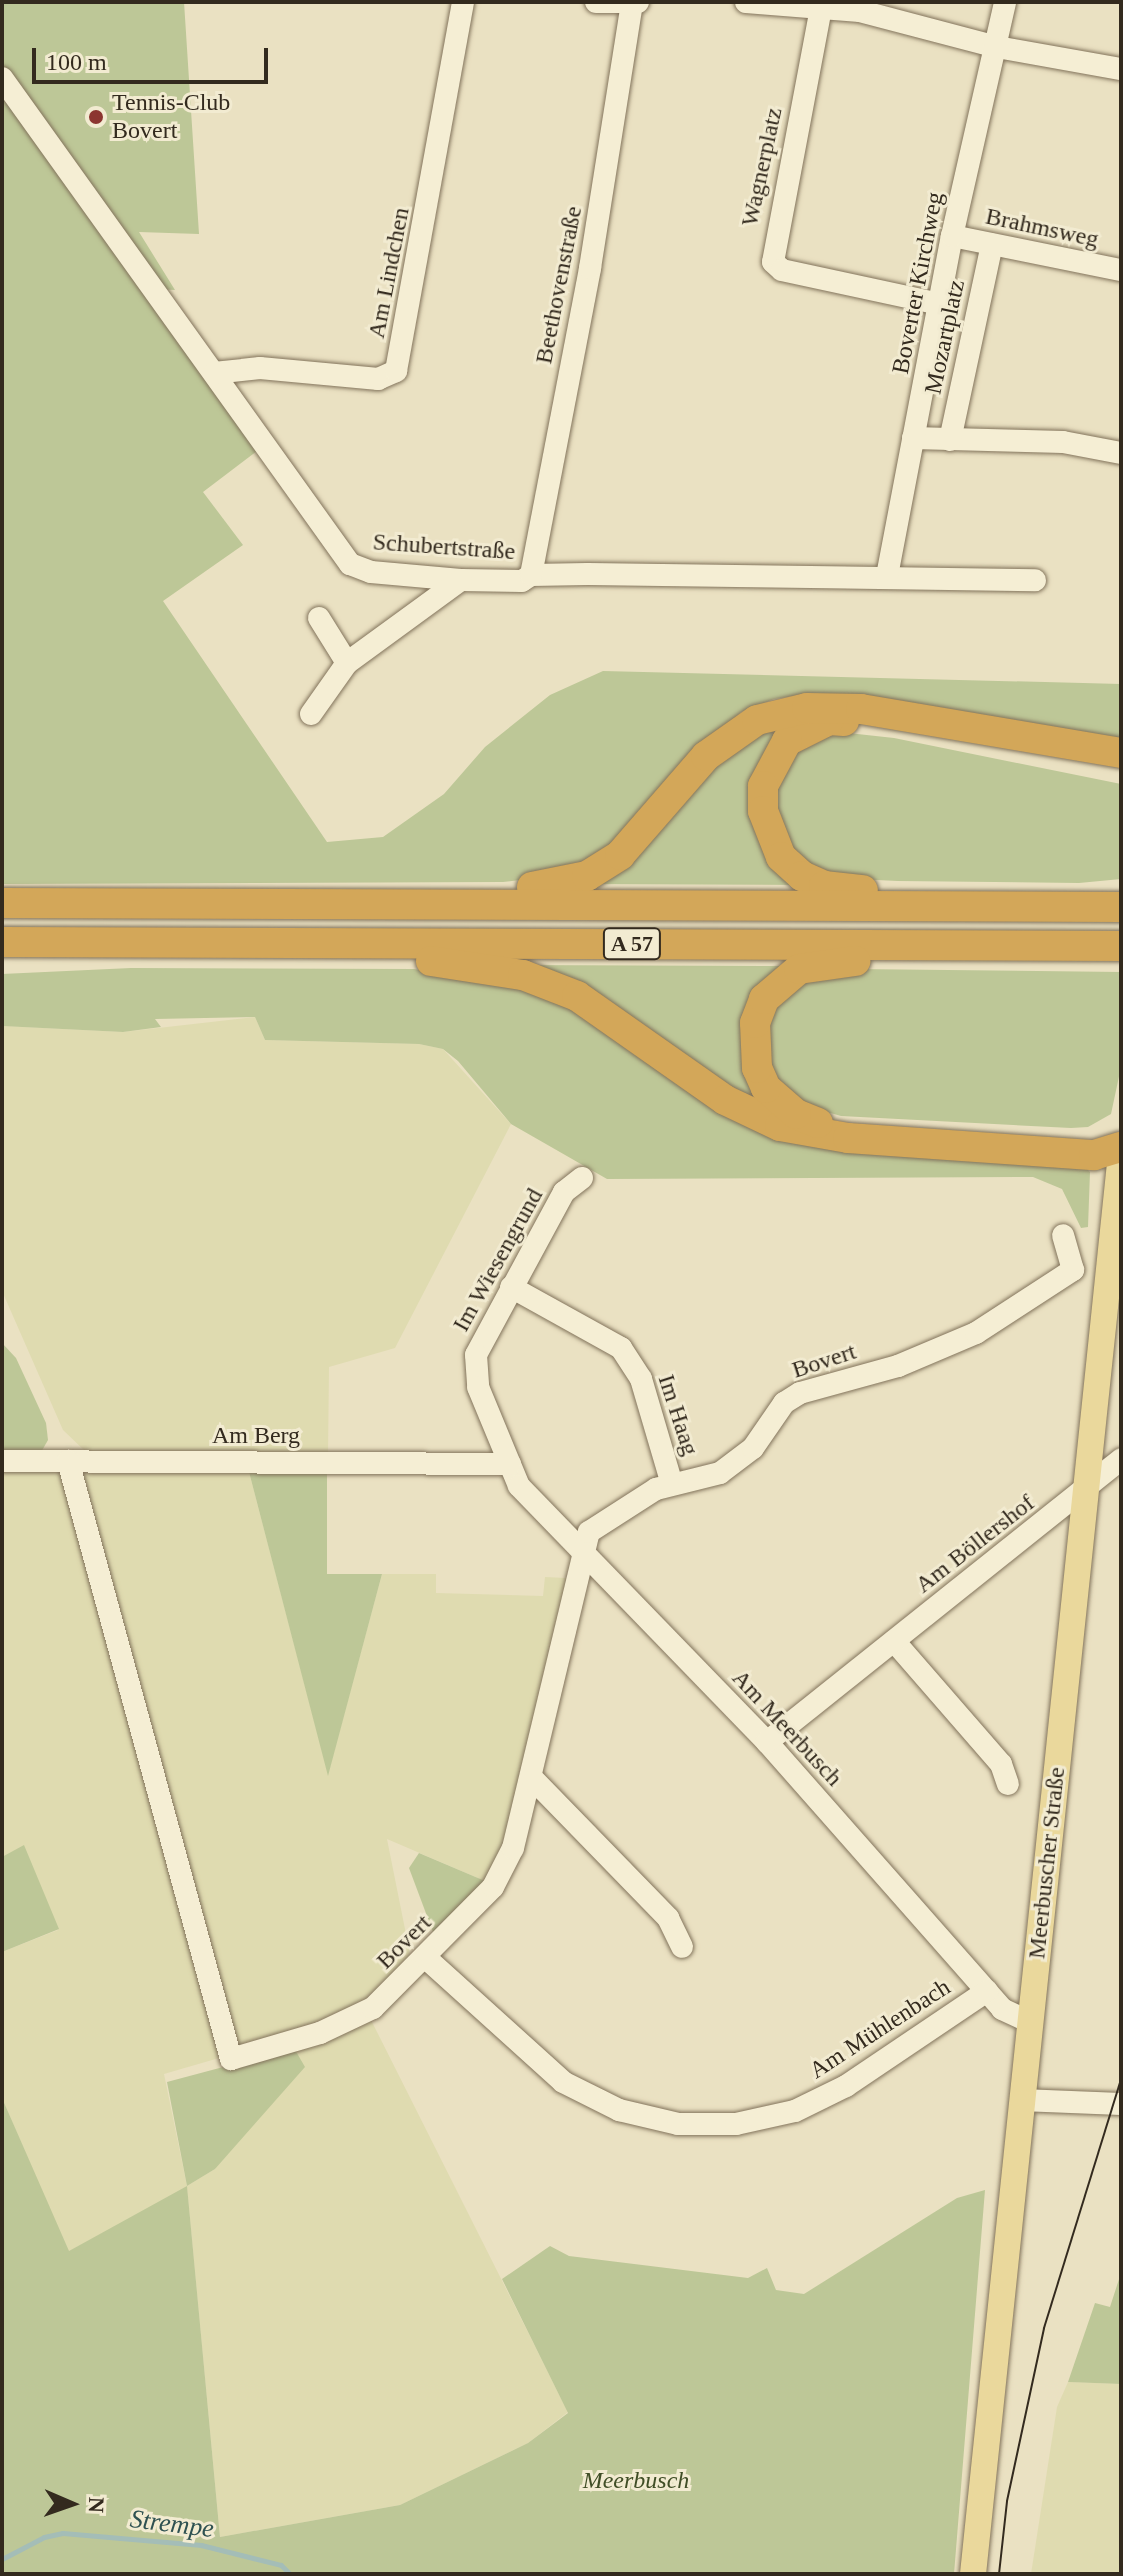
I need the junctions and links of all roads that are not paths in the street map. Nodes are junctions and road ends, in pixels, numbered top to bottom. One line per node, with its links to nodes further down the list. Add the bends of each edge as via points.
1 (463, 2): 14 (street, Am Lindchen, via 396,371 378,379 260,368)
2 (596, 2): 5 (street)
3 (746, 2): 6 (street)
4 (1005, 2): 7 (street, Boverter Kirchweg)
5 (635, 3): 18 (street, Beethovenstraße)
6 (821, 8): 7 (street, via 860,11); 13 (street, Wagnerplatz, via 773,262 782,270)
7 (997, 47): 8 (street); 10 (street, Boverter Kirchweg)
8 (1121, 69)
9 (2, 78): 14 (street, Schubertstraße)
10 (952, 236): 11 (street, Brahmsweg); 13 (street, Boverter Kirchweg)
11 (992, 244): 12 (street, Brahmsweg); 16 (street, Mozartplatz)
12 (1121, 270)
13 (939, 304): 15 (street, Boverter Kirchweg)
14 (214, 373): 20 (street, Schubertstraße, via 350,564 371,572)
15 (913, 438): 16 (street); 19 (street, Boverter Kirchweg)
16 (950, 440): 17 (street, via 1063,442)
17 (1121, 453)
18 (531, 575): 19 (street, Schubertstraße); 20 (street, Schubertstraße, via 522,581)
19 (887, 576): 21 (street, Schubertstraße)
20 (461, 580): 23 (street)
21 (1035, 580)
22 (319, 618): 23 (street)
23 (347, 663): 24 (street)
24 (311, 714)
25 (1121, 753): 27 (highway, via 861,709 807,708 757,720 706,756 620,855 587,876 538,887 405,889)
26 (1121, 774): 29 (highway, via 861,722 829,720 787,741 763,786 768,835 781,857 824,886 938,890)
27 (369, 902): 28 (highway, A 57); 29 (highway, A 57)
28 (2, 903)
29 (968, 907): 30 (highway, A 57)
30 (1121, 907)
31 (2, 942): 32 (highway, A 57)
32 (311, 943): 33 (highway, A 57); 35 (highway, via 370,959 457,962 523,975 577,996 725,1100 780,1126 848,1138 1094,1155)
33 (953, 945): 34 (highway, A 57); 35 (highway, via 930,959 835,962 799,969 778,983 764,999 752,1040 766,1088 796,1114 841,1128 1096,1135)
34 (1121, 946)
35 (1121, 1149): 44 (main road, Meerbuscher Straße)
36 (582, 1178): 38 (street, Im Wiesengrund, via 564,1192)
37 (1063, 1235): 43 (street, Bovert, via 1073,1270 976,1333 898,1366 800,1393 784,1403 740,1460 720,1473)
38 (511, 1287): 42 (street, Im Wiesengrund, via 479,1343 475,1366); 43 (street, Im Haag, via 621,1348 641,1379)
39 (1121, 1459): 44 (street, Am Böllershof)
40 (2, 1461): 41 (street, Am Berg)
41 (68, 1461): 42 (street, Am Berg); 51 (street, Bovert, via 231,2059 320,2033 373,2008)
42 (510, 1464): 45 (street, Am Meerbusch, via 525,1493)
43 (672, 1484): 45 (street, Bovert, via 589,1532)
44 (1086, 1487): 46 (street, Am Böllershof); 53 (main road, Meerbuscher Straße)
45 (582, 1553): 47 (street, Am Meerbusch); 48 (street, Bovert)
46 (894, 1641): 47 (street, Am Böllershof); 49 (street, via 1001,1764)
47 (767, 1742): 52 (street, Am Meerbusch)
48 (531, 1777): 50 (street, via 668,1918); 51 (street, Bovert, via 513,1848 493,1887)
49 (1008, 1784)
50 (682, 1947)
51 (426, 1958): 52 (street, Am Mühlenbach, via 563,2082 619,2110 678,2124 736,2124 795,2111 846,2086)
52 (987, 1991): 53 (street, Am Meerbusch, via 1011,2016)
53 (1030, 2022): 54 (main road, Meerbuscher Straße)
54 (1021, 2100): 55 (street); 56 (main road, Meerbuscher Straße)
55 (1121, 2104)
56 (973, 2574)

